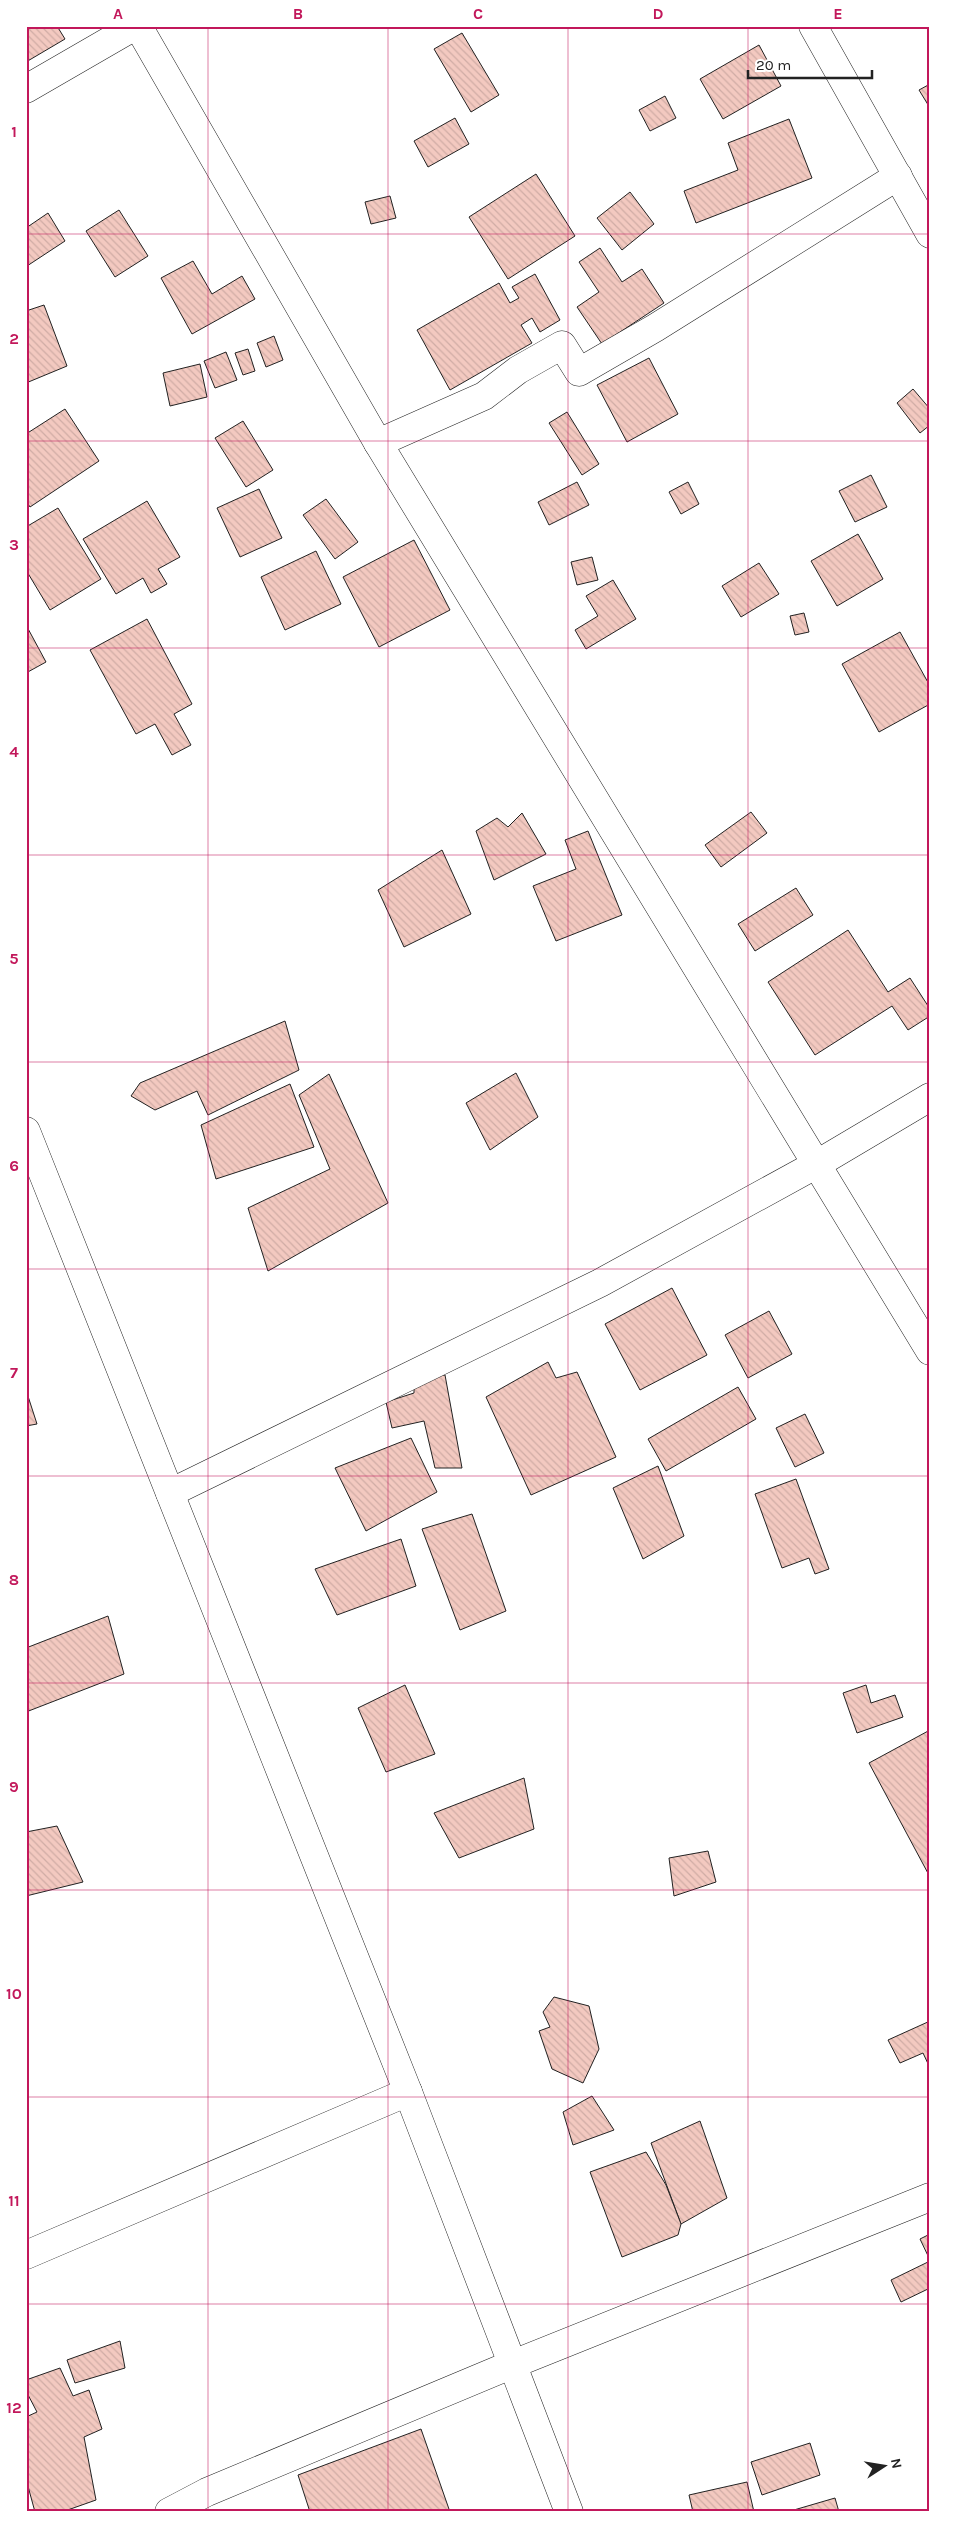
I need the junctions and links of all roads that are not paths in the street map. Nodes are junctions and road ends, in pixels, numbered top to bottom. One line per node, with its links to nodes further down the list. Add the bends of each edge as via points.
1 (137, 26): 3 (main road); 6 (main road)
2 (813, 26): 4 (main road)
3 (26, 89)
4 (898, 176): 5 (main road); 6 (main road, via 579,372 562,345 518,370 484,396)
5 (930, 234)
6 (378, 443): 9 (main road)
7 (930, 1097): 9 (main road)
8 (26, 1131): 11 (main road)
9 (817, 1164): 10 (main road); 11 (main road, via 600,1283)
10 (930, 1352)
11 (170, 1493): 12 (main road)
12 (408, 2092): 14 (main road); 15 (main road)
13 (930, 2197): 15 (main road)
14 (26, 2256)
15 (513, 2364): 16 (main road, via 207,2492); 17 (main road)
16 (169, 2512)
17 (569, 2512)

